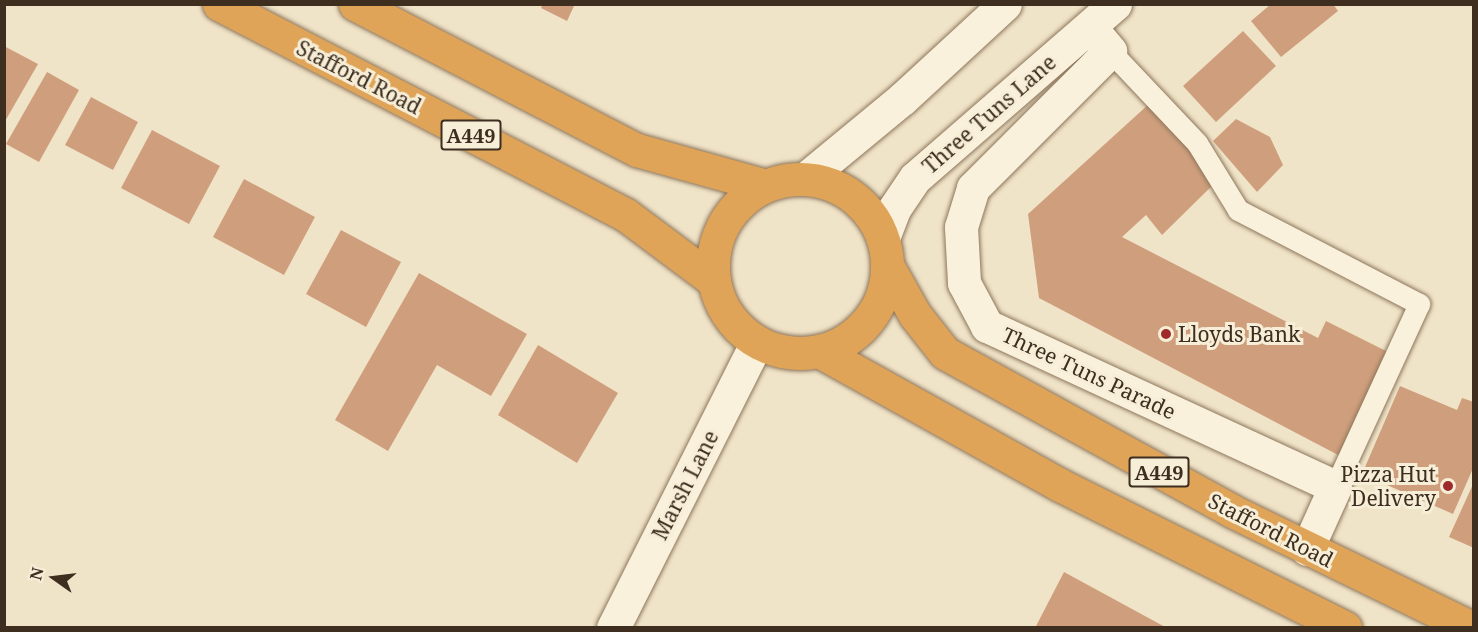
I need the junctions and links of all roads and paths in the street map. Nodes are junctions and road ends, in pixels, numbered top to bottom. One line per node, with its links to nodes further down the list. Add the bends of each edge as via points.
1 (219, 4): 9 (highway, Stafford Road / A449, via 626,215)
2 (355, 4): 7 (highway, A449, via 637,150)
3 (1005, 4): 6 (street, via 902,99)
4 (1115, 4): 5 (street, Three Tuns Lane)
5 (1101, 39): 8 (street, Three Tuns Lane, via 915,178 894,208); 12 (lane, via 1197,143 1238,210 1419,304); 12 (street, Three Tuns Parade, via 973,188 961,227 964,284 987,326)
6 (806, 179): 7 (highway, A449); 8 (highway, A449, via 849,195 870,214)
7 (762, 185): 9 (highway, A449, via 744,197 722,229 715,249)
8 (885, 252): 11 (highway, A449, via 882,296 870,321 840,345); 13 (highway, Stafford Road / A449, via 915,315 945,353)
9 (713, 280): 10 (highway, A449, via 724,308)
10 (757, 342): 11 (highway, A449, via 798,354); 14 (street, Marsh Lane)
11 (821, 352): 15 (highway, A449, via 1060,485)
12 (1335, 487): 13 (street)
13 (1307, 549): 16 (highway, Stafford Road / A449)
14 (613, 627)
15 (1345, 627)
16 (1472, 627)

